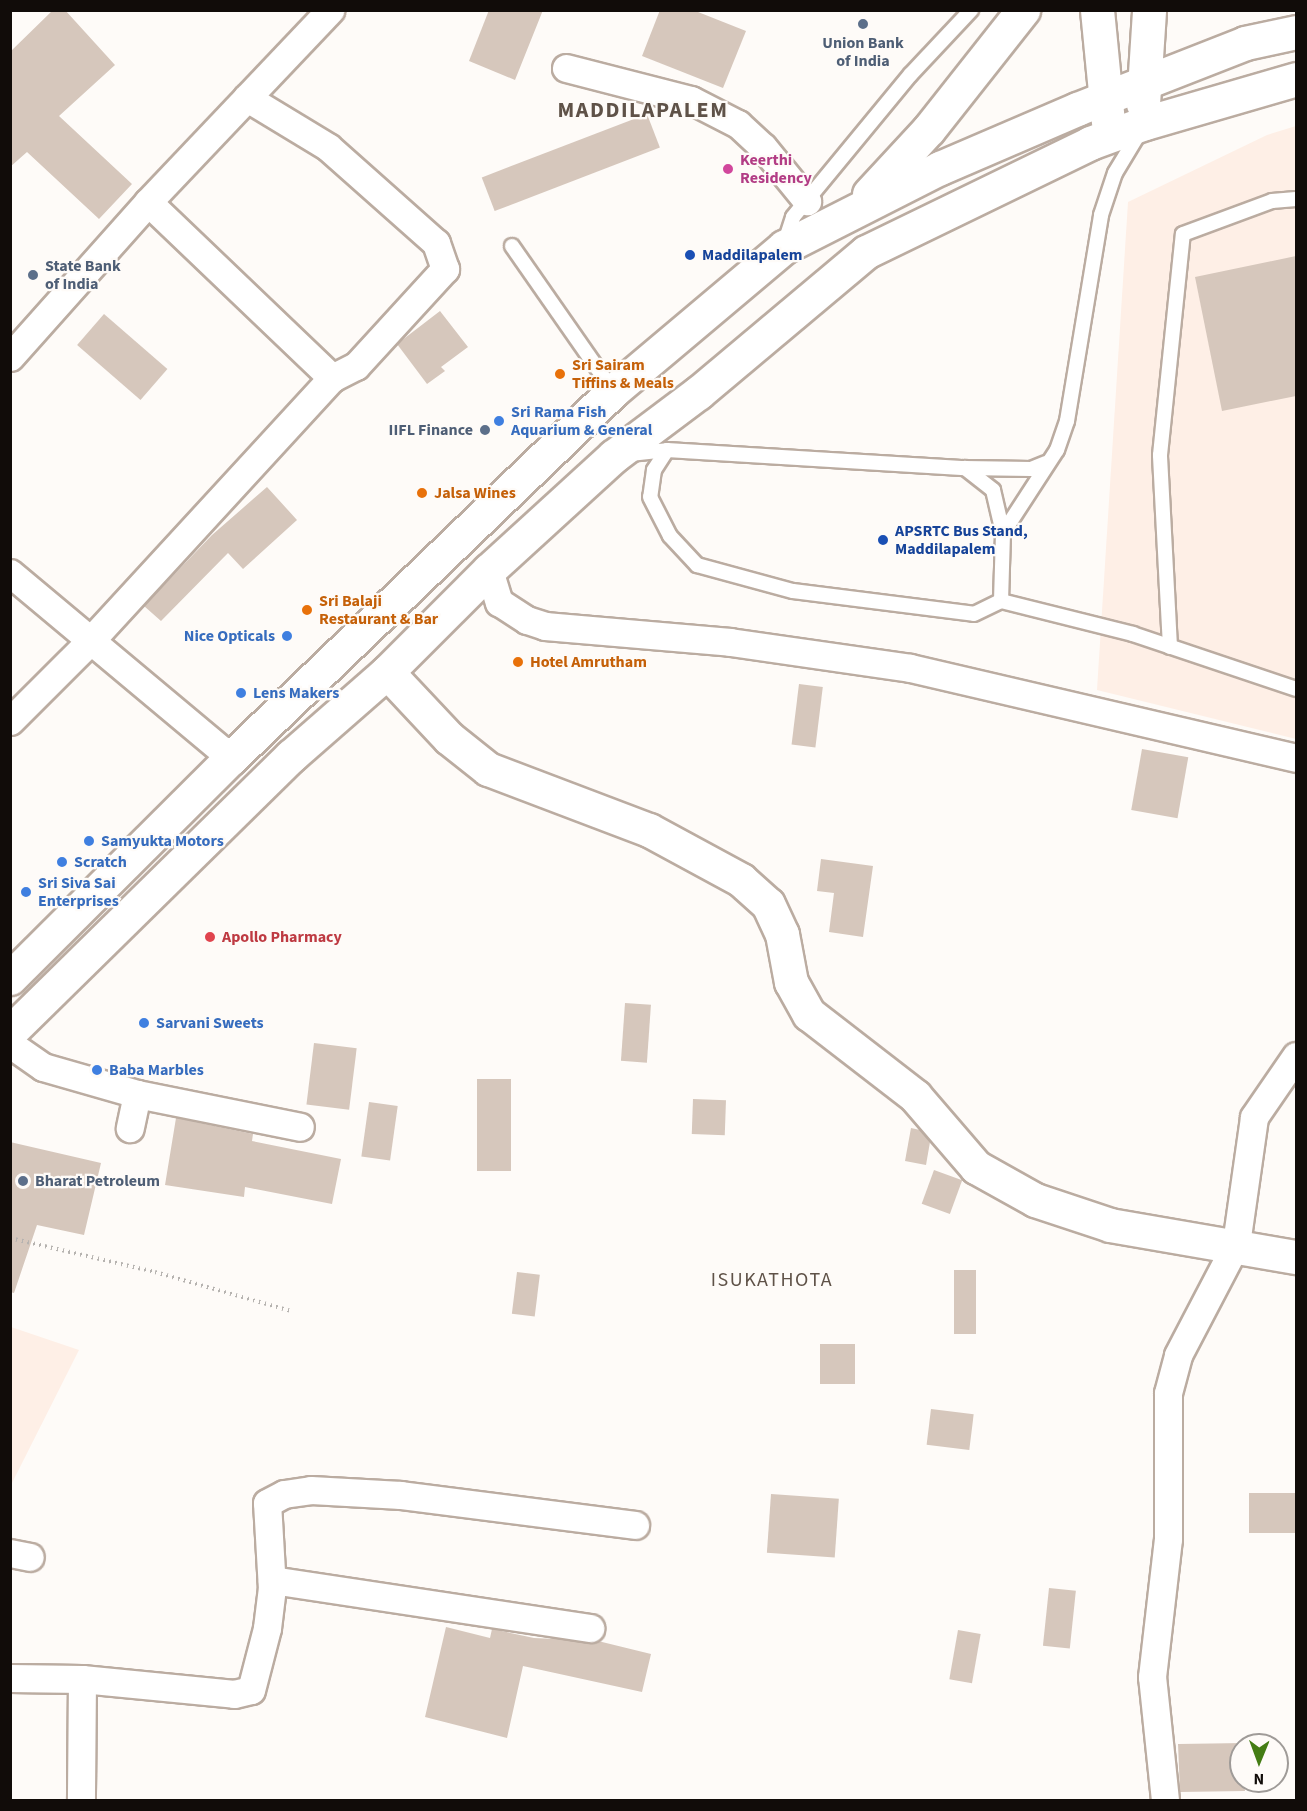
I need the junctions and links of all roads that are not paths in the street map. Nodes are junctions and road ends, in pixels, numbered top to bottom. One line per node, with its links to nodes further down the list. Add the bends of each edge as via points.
1 (330, 10): 10 (street)
2 (971, 10): 16 (lane)
3 (1023, 10): 18 (main road, via 929,129)
4 (1096, 10): 11 (main road)
5 (1149, 10): 9 (main road)
6 (1296, 32): 9 (main road, via 1245,43)
7 (566, 68): 16 (street, via 691,100 738,124 763,147)
8 (1296, 79): 12 (main road)
9 (1142, 85): 11 (main road); 12 (main road)
10 (247, 98): 17 (street); 22 (street, via 328,147 436,243 445,269 357,366)
11 (1105, 100): 13 (main road); 18 (main road, via 940,168)
12 (1145, 123): 13 (main road); 14 (lane)
13 (1110, 137): 14 (lane); 25 (main road, via 866,252 698,393)
14 (1115, 173): 26 (lane, via 1101,215 1067,421 1057,450)
15 (1296, 199): 33 (lane, via 1272,201 1184,234 1160,456)
16 (807, 201): 20 (lane, via 793,218)
17 (148, 202): 21 (street); 22 (street)
18 (856, 208): 20 (main road)
19 (513, 246): 23 (lane)
20 (784, 247): 23 (main road)
21 (10, 357)
22 (332, 378): 32 (street)
23 (614, 391): 37 (main road)
24 (667, 450): 25 (lane); 27 (lane); 31 (lane, via 654,470 650,497 670,536 698,565 793,591 974,614)
25 (614, 456): 29 (main road)
26 (1046, 463): 27 (lane, via 1031,469); 28 (lane)
27 (965, 468): 28 (lane, via 993,490)
28 (1003, 533): 31 (lane)
29 (489, 570): 34 (main road); 38 (street, via 499,602 527,620 545,626 730,642 910,668)
30 (10, 573): 32 (street)
31 (1001, 601): 33 (lane)
32 (91, 640): 36 (street); 37 (street)
33 (1170, 646): 35 (lane)
34 (387, 672): 40 (main road, via 291,756); 46 (main road, via 449,738 488,769 649,830 741,880 768,904 782,934 791,982 809,1014 915,1096 976,1167 1035,1200 1110,1225)
35 (1296, 689)
36 (10, 721)
37 (231, 758): 39 (main road)
38 (1296, 758)
39 (10, 978)
40 (10, 1032)
41 (10, 1044): 43 (street, via 43,1067)
42 (1296, 1056): 46 (street, via 1254,1117)
43 (137, 1094): 44 (street); 45 (street)
44 (300, 1127)
45 (130, 1128)
46 (1236, 1244): 47 (main road); 54 (street, via 1178,1356 1168,1393 1168,1539 1152,1677)
47 (1296, 1257)
48 (635, 1525): 49 (street, via 401,1495 312,1490 284,1494 267,1503)
49 (272, 1580): 50 (street); 52 (street, via 267,1628 251,1689 234,1694)
50 (590, 1628)
51 (10, 1678): 52 (street)
52 (82, 1679): 53 (street)
53 (81, 1800)
54 (1165, 1800)

